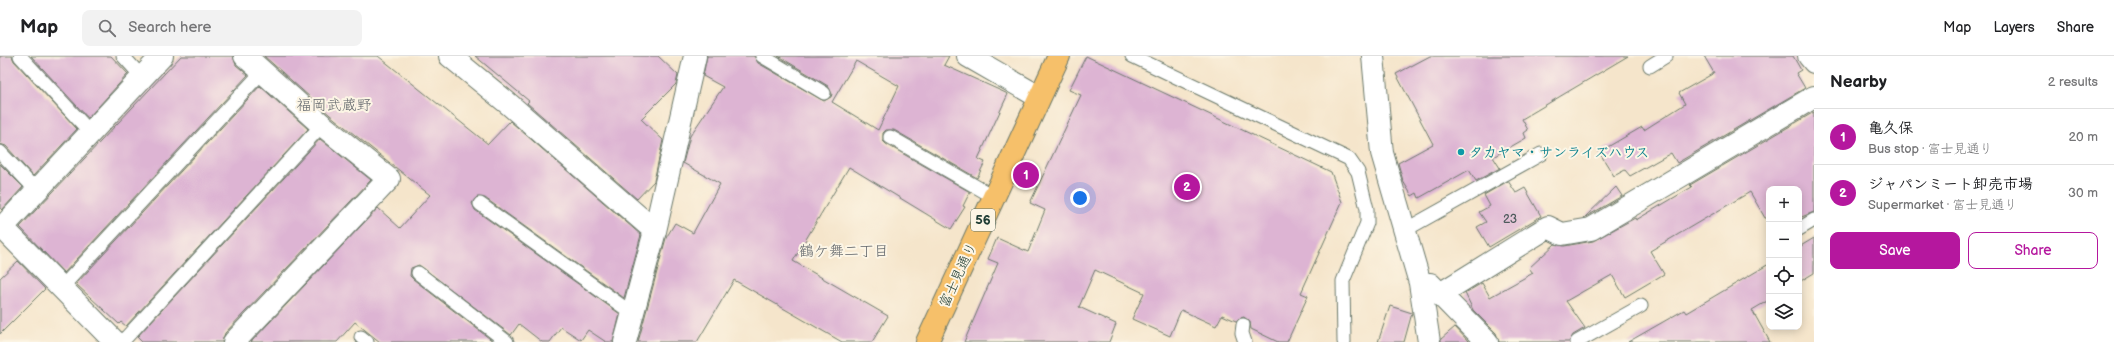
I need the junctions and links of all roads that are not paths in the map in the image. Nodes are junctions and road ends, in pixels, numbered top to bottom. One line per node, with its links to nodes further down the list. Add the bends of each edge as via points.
1 (20, 56): 22 (lane)
2 (123, 56): 17 (lane)
3 (162, 56): 17 (street)
4 (245, 56): 16 (street)
5 (450, 56): 33 (street)
6 (695, 56): 33 (street)
7 (762, 56): 18 (lane)
8 (968, 56): 19 (street)
9 (1059, 56): 19 (main road, 富士見通り / 56)
10 (1132, 56): 48 (lane, via 1349,159 1358,172 1367,209 1367,223 1343,281)
11 (1373, 56): 32 (street, via 1382,152)
12 (1666, 56): 15 (lane)
13 (1809, 56): 14 (street)
14 (1814, 62)
15 (1650, 66)
16 (262, 72): 21 (street); 36 (lane)
17 (142, 77): 22 (street)
18 (824, 93)
19 (1039, 97): 27 (main road, 富士見通り / 56)
20 (1814, 97): 37 (street, via 1591,229 1562,234 1548,227)
21 (322, 125): 42 (lane); 43 (street, via 388,179)
22 (90, 132): 26 (street)
23 (890, 137): 27 (lane)
24 (0, 152): 26 (lane)
25 (1541, 154): 32 (lane)
26 (37, 190): 31 (street)
27 (994, 198): 46 (main road, 富士見通り / 56)
28 (480, 204): 39 (lane)
29 (1814, 220): 30 (lane)
30 (1802, 227)
31 (1, 228): 36 (street)
32 (1405, 230): 34 (street)
33 (655, 231): 39 (street)
34 (1416, 270): 37 (street); 49 (street)
35 (418, 273): 44 (lane)
36 (61, 288): 41 (street)
37 (1440, 294): 50 (street)
38 (1641, 306): 51 (lane)
39 (633, 314): 45 (street)
40 (1244, 325): 47 (lane, via 1242,333)
41 (115, 342)
42 (122, 342)
43 (234, 342)
44 (508, 342)
45 (625, 342)
46 (926, 342)
47 (1245, 342)
48 (1344, 342)
49 (1429, 342)
50 (1487, 342)
51 (1577, 342)

